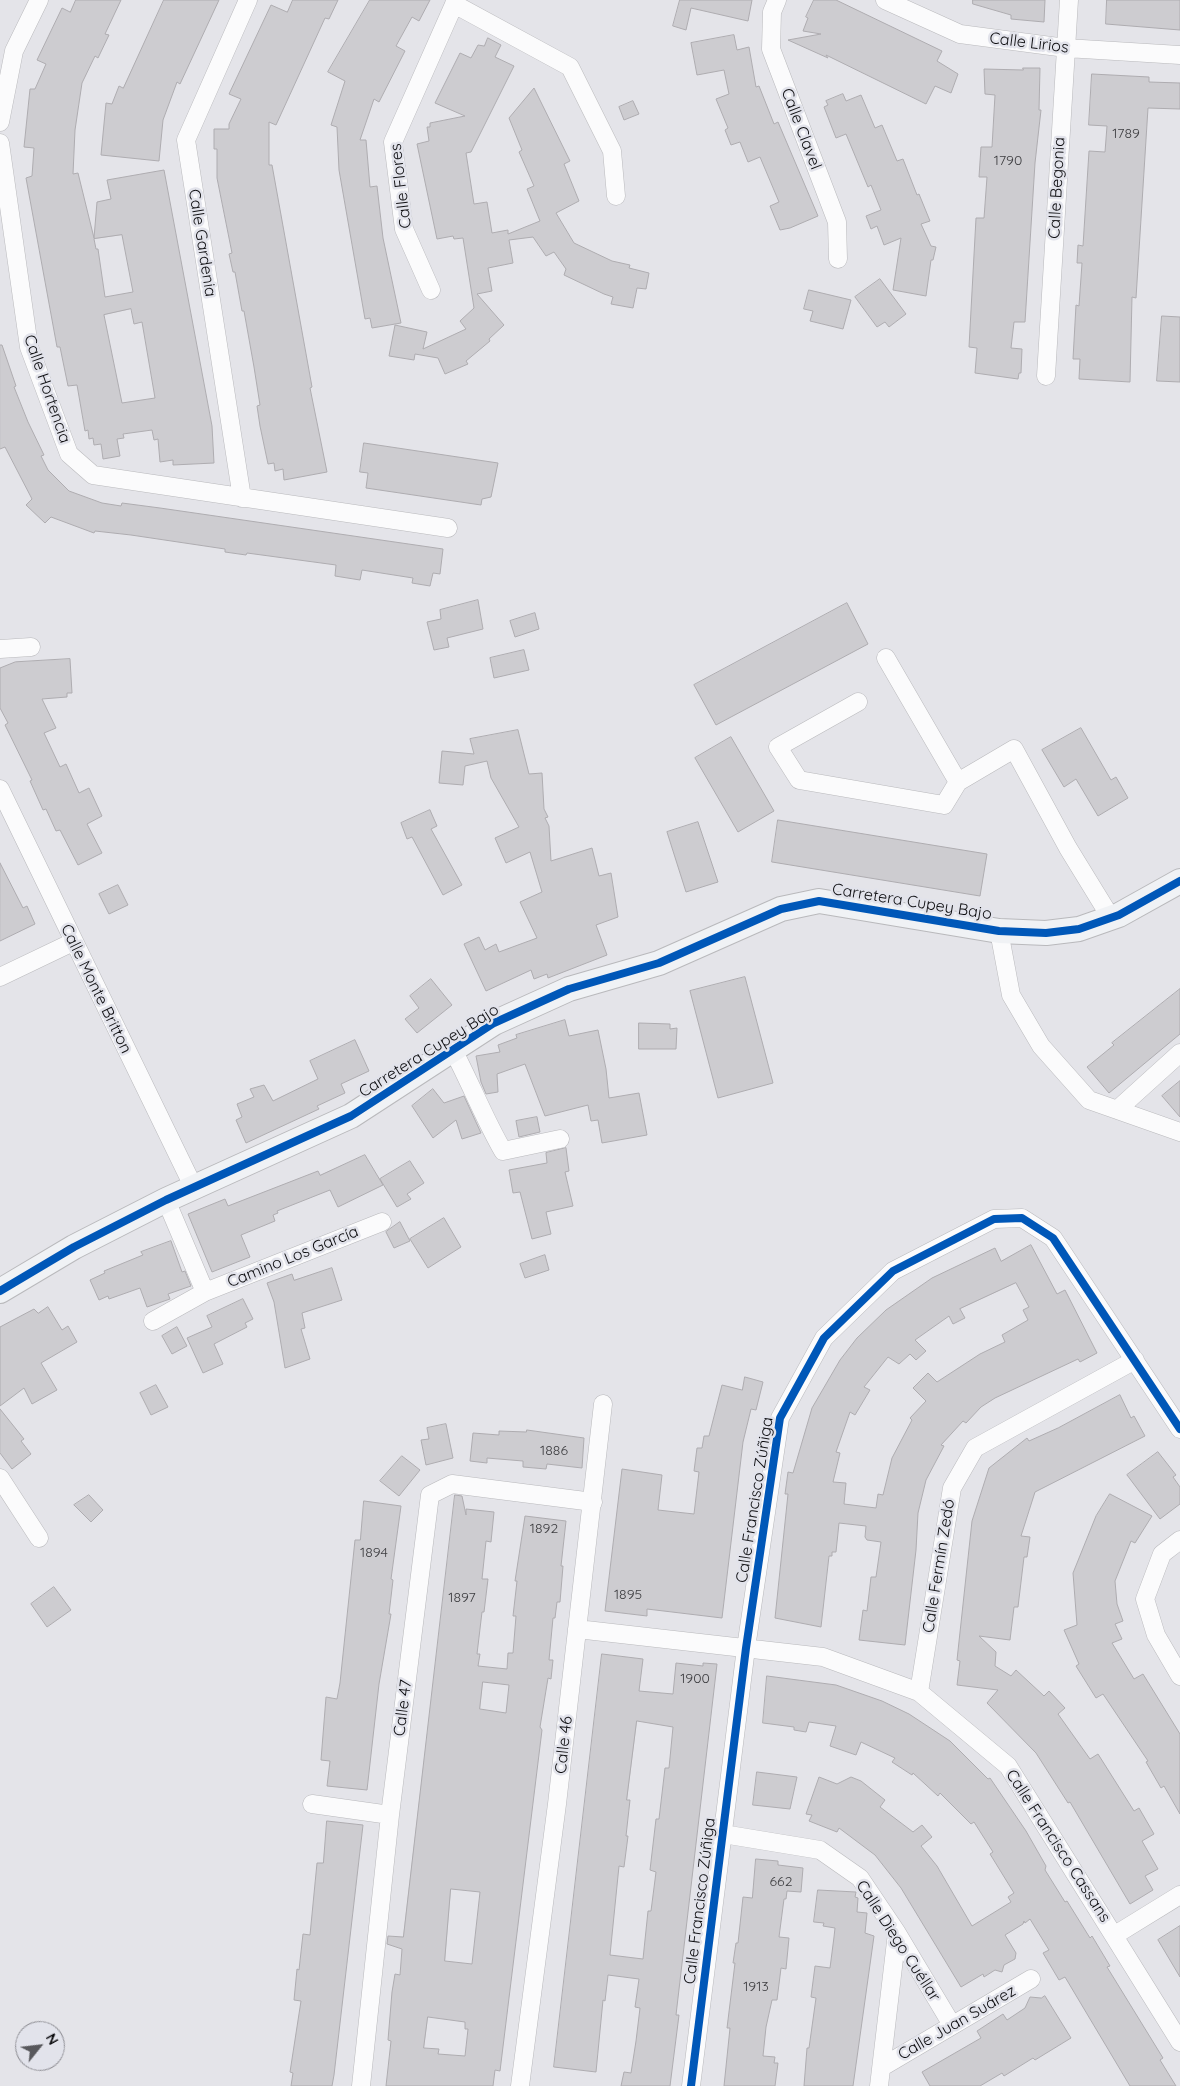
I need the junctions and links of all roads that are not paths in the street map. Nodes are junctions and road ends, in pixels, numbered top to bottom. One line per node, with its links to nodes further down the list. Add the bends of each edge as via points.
1 (39, 0): 9 (street, via 14,51)
2 (248, 0): 15 (street, Calle Gardenia, via 186,140)
3 (777, 0): 12 (street, Calle Clavel, via 772,12 770,48 837,222)
4 (885, 0): 7 (street, Calle Lirios, via 960,34)
5 (1069, 0): 7 (street, Calle Begonia)
6 (455, 2): 11 (street, via 570,67 612,151); 13 (street, Calle Flores, via 393,142 404,229)
7 (1066, 48): 8 (street, Calle Lirios); 14 (street, Calle Begonia)
8 (1180, 55)
9 (0, 122)
10 (0, 144): 15 (street, Calle Hortencia, via 29,347 69,454 93,475)
11 (616, 196)
12 (838, 259)
13 (432, 290)
14 (1046, 376)
15 (242, 498): 16 (street, Calle Hortencia)
16 (448, 528)
17 (31, 646): 18 (street)
18 (0, 648)
19 (886, 658): 21 (street)
20 (858, 702): 21 (street, via 778,747 799,780 944,805)
21 (958, 782): 24 (street, via 1014,749)
22 (0, 789): 26 (street, Calle Monte Britton)
23 (1180, 881): 24 (street, Carretera Cupey Bajo)
24 (1111, 918): 25 (street, Carretera Cupey Bajo, via 1079,929 1046,933)
25 (999, 930): 28 (street, Carretera Cupey Bajo, via 819,901 794,904 659,963 569,989 543,1000 494,1023); 30 (street, via 1011,995 1041,1046 1089,1100)
26 (74, 942): 27 (street); 33 (street, Calle Monte Britton)
27 (0, 977)
28 (453, 1050): 32 (street, via 472,1086 484,1119 503,1151); 33 (street, Carretera Cupey Bajo, via 351,1116)
29 (1180, 1053): 30 (street)
30 (1117, 1110): 31 (street)
31 (1180, 1132)
32 (560, 1139)
33 (194, 1188): 34 (street, Carretera Cupey Bajo)
34 (166, 1200): 36 (street, Carretera Cupey Bajo, via 74,1246); 37 (street)
35 (382, 1222): 37 (street, Camino Los García)
36 (0, 1291)
37 (205, 1292): 38 (street, Camino Los García)
38 (153, 1321)
39 (1135, 1360): 41 (street, Calle Francisco Zúñiga); 47 (street, Calle Francisco Zúñiga, via 1053,1238 1022,1218 994,1219 893,1271 824,1338 780,1418); 49 (street, Calle Fermín Zedó, via 975,1448 952,1488)
40 (604, 1404): 43 (street, Calle 46)
41 (1180, 1429)
42 (0, 1478): 44 (street)
43 (593, 1502): 46 (street, Calle 46); 51 (street, Calle 47, via 452,1484 430,1495)
44 (39, 1538)
45 (1180, 1540): 48 (street, via 1162,1554 1145,1599 1156,1635)
46 (577, 1629): 47 (street, Calle Francisco Cassans); 61 (street, Calle 46)
47 (746, 1648): 49 (street, Calle Francisco Cassans, via 823,1657); 52 (street, Calle Francisco Zúñiga)
48 (1180, 1676)
49 (919, 1692): 55 (street, Calle Francisco Cassans, via 1008,1766)
50 (312, 1804): 51 (street)
51 (390, 1815): 60 (street, Calle 47)
52 (722, 1834): 54 (street, Calle Diego Cuéllar, via 820,1850 860,1878); 62 (street, Calle Francisco Zúñiga)
53 (1180, 1895): 55 (street)
54 (897, 1933): 57 (street, Calle Diego Cuéllar); 59 (street)
55 (1115, 1935): 58 (street, Calle Francisco Cassans)
56 (1031, 1979): 57 (street, Calle Juan Suárez)
57 (952, 2025): 59 (street, Calle Juan Suárez)
58 (1180, 2042)
59 (882, 2067): 63 (street)
60 (361, 2086)
61 (520, 2086)
62 (691, 2086)
63 (879, 2086)

